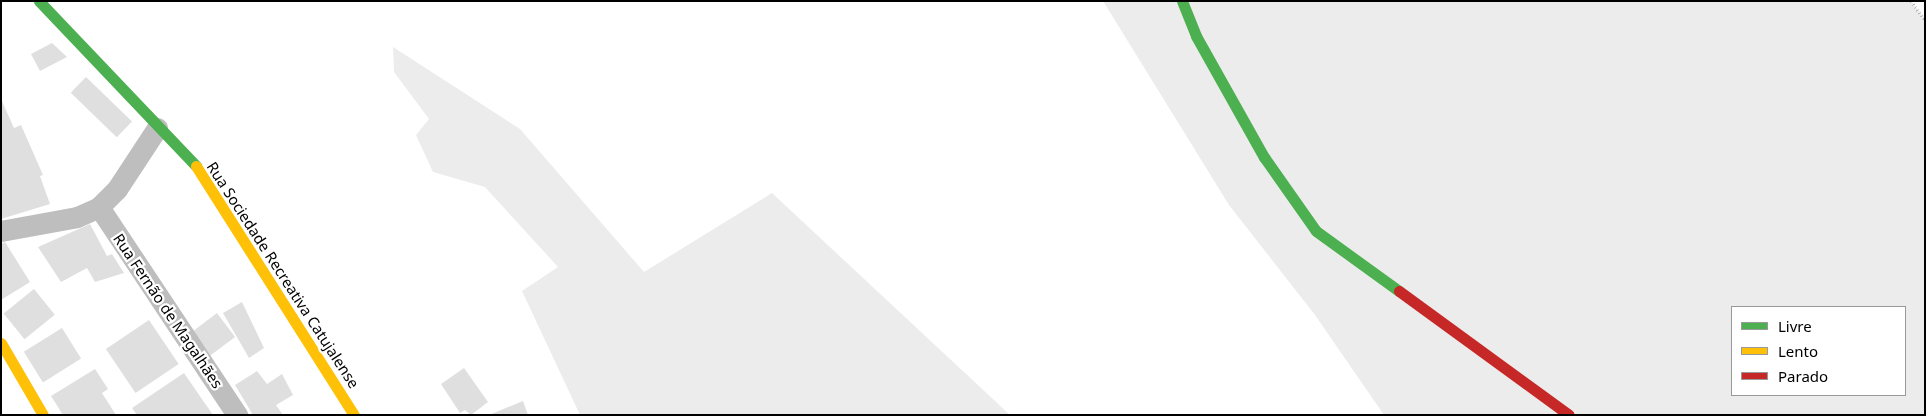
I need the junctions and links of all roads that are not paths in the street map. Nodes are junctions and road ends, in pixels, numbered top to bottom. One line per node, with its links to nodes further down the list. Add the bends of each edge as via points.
1 (39, 1): 3 (street, Rua Sociedade Recreativa Catujalense)
2 (1182, 1): 10 (street, via 1196,36 1264,156 1316,231)
3 (157, 128): 4 (street, via 117,189); 9 (street, Rua Sociedade Recreativa Catujalense, via 201,171)
4 (99, 207): 5 (street, via 77,217); 8 (street, Rua Fernão de Magalhães)
5 (1, 231)
6 (1, 343): 7 (street)
7 (43, 415)
8 (237, 415)
9 (354, 415)
10 (1569, 415)

